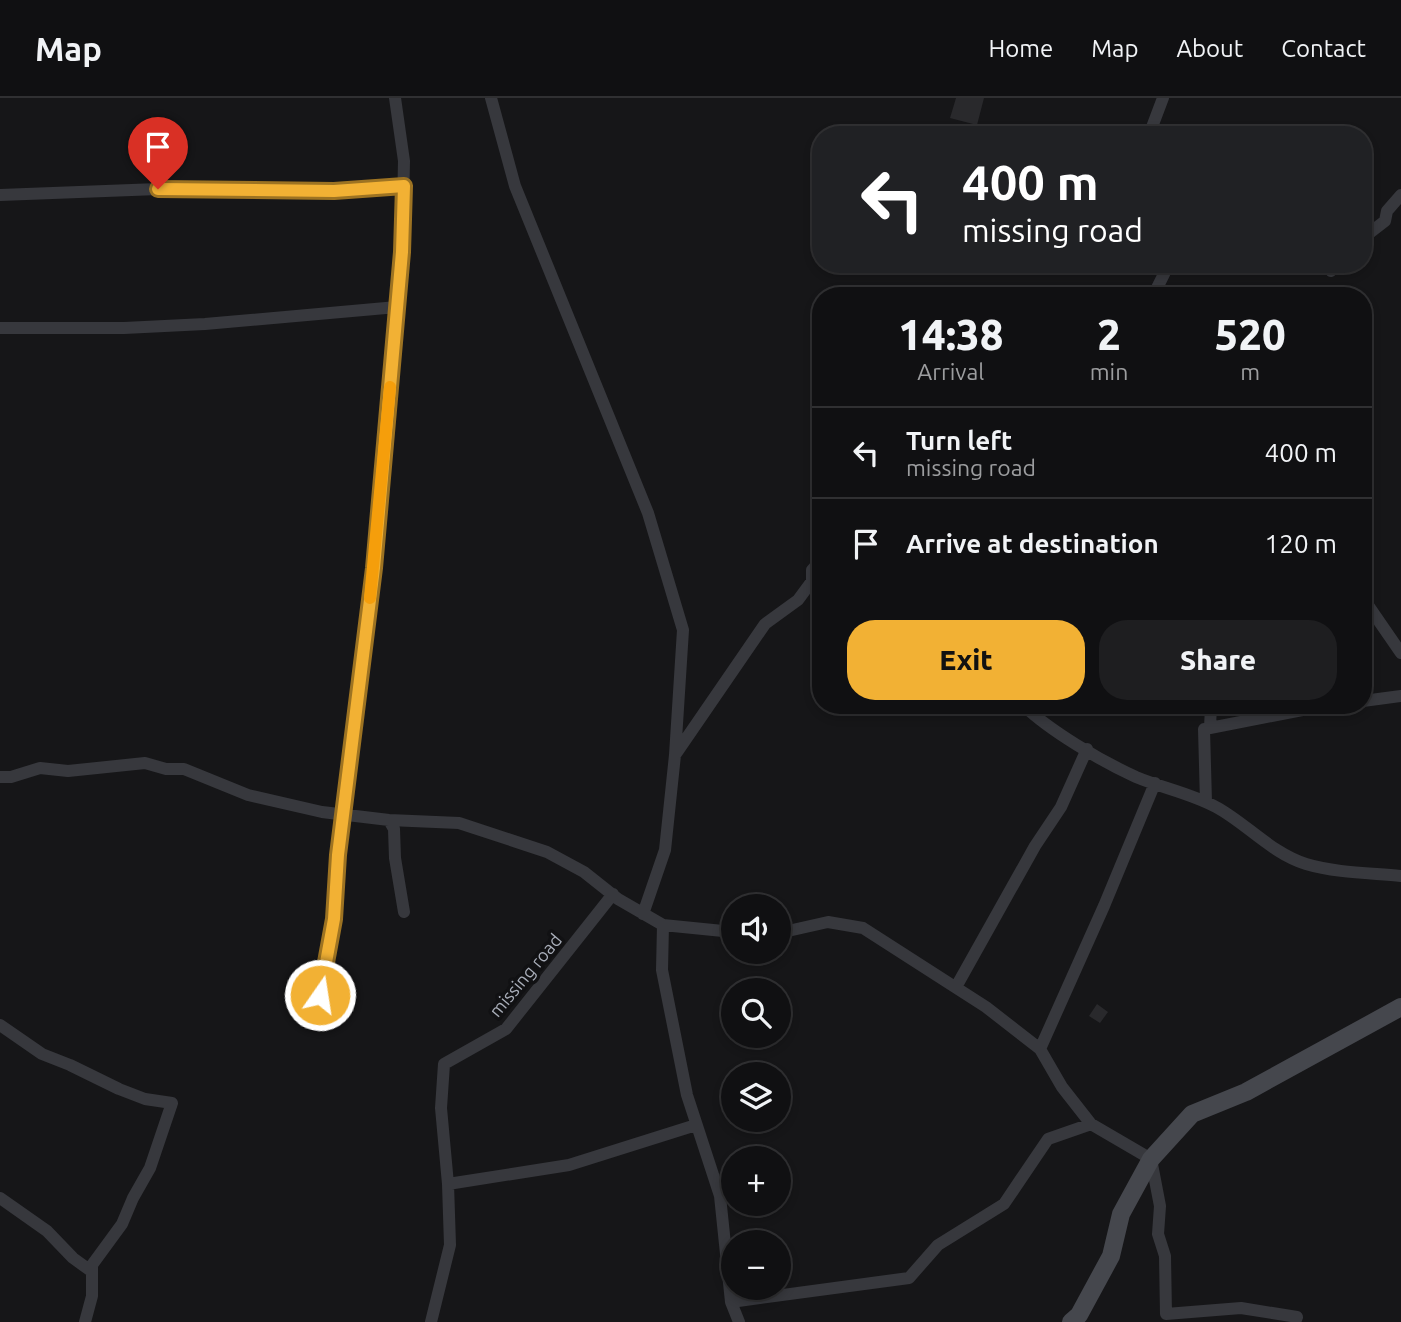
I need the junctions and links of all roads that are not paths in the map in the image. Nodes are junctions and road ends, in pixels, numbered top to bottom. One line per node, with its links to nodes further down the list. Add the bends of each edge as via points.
1 (395, 98): 5 (street)
2 (491, 98): 23 (street, via 515,186 648,513 683,630)
3 (1163, 98): 4 (street)
4 (1152, 126)
5 (404, 186): 6 (street); 9 (street)
6 (0, 195)
7 (1401, 195): 8 (street, via 1387,211 1385,221)
8 (1372, 231)
9 (397, 307): 10 (street, via 205,324); 27 (street, via 374,568)
10 (0, 328)
11 (812, 581): 12 (street)
12 (808, 587): 13 (street); 23 (street, via 799,600 765,624)
13 (812, 589)
14 (1372, 611): 15 (street)
15 (1401, 653)
16 (1401, 696): 17 (street)
17 (1372, 700)
18 (1032, 714): 22 (street)
19 (1211, 714): 20 (street, via 1210,727)
20 (1280, 714)
21 (1205, 729): 26 (street)
22 (1087, 749): 25 (street); 36 (street, via 1061,807)
23 (675, 754): 32 (street, via 665,850)
24 (0, 777): 27 (street, via 40,768 68,771 145,763 205,776 248,795)
25 (1155, 783): 26 (street); 40 (street)
26 (1206, 802): 29 (street, via 1306,864)
27 (345, 815): 28 (street); 37 (street, via 328,963)
28 (389, 820): 30 (street, via 459,822 503,836 547,852); 31 (street)
29 (1401, 876)
30 (613, 894): 32 (street); 44 (street, missing road, via 506,1029 444,1064 441,1108)
31 (404, 912)
32 (643, 914): 33 (street)
33 (663, 925): 35 (street); 42 (street, via 662,970)
34 (791, 930): 36 (street, via 828,922 863,928)
35 (721, 931)
36 (956, 986): 40 (street)
37 (317, 1001)
38 (1401, 1007): 43 (main road, via 1246,1092 1192,1114)
39 (0, 1025): 46 (street, via 42,1054 119,1089 172,1103 150,1168)
40 (1040, 1049): 41 (street)
41 (1091, 1124): 43 (street); 47 (street, via 1048,1139 1004,1204 938,1245 909,1278)
42 (696, 1125): 44 (street, via 569,1165); 47 (street, via 720,1196)
43 (1151, 1160): 51 (main road, via 1121,1214 1111,1256); 52 (street, via 1160,1206 1158,1234 1164,1256 1166,1314 1241,1308 1297,1317)
44 (448, 1184): 49 (street, missing road, via 450,1245)
45 (0, 1198): 46 (street)
46 (92, 1271): 48 (street)
47 (731, 1302): 50 (street)
48 (85, 1322)
49 (431, 1322)
50 (739, 1322)
51 (1071, 1322)
52 (1295, 1322)

